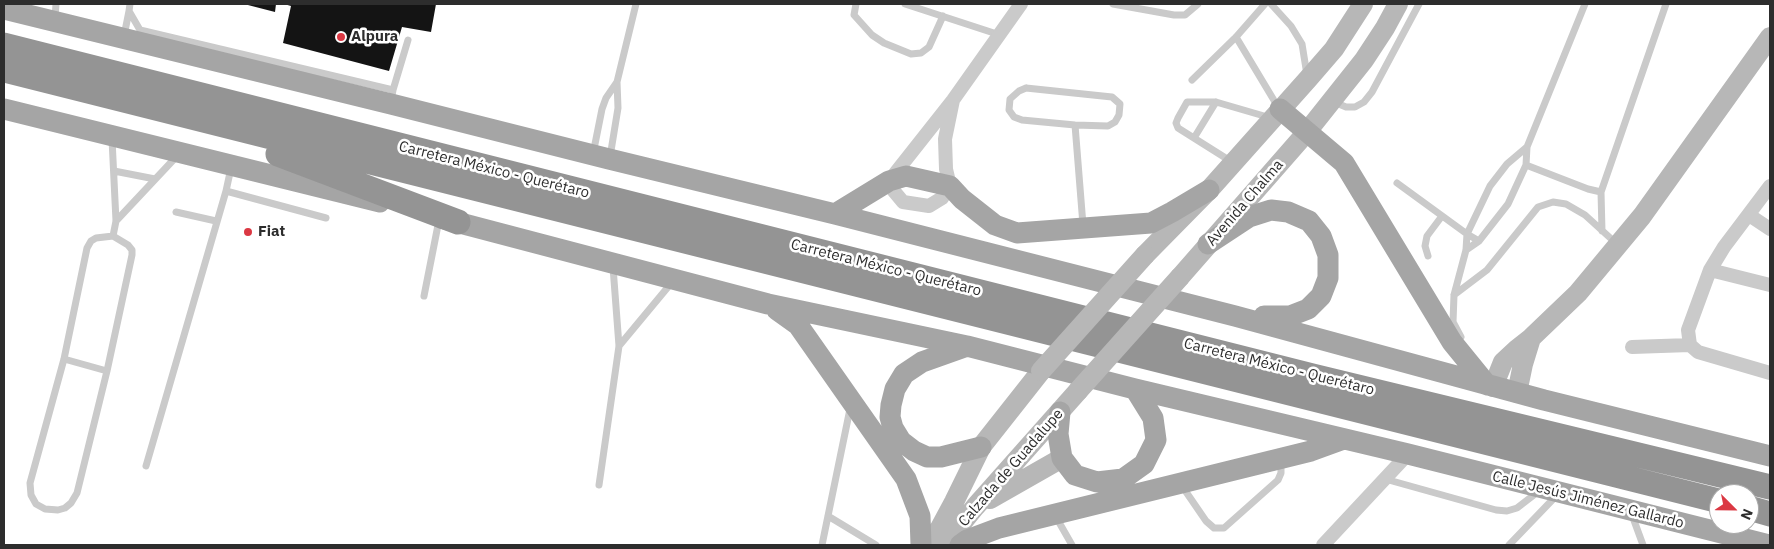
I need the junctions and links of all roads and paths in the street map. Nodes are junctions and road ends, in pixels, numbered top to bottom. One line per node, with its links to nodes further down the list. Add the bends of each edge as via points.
1 (636, 4): 28 (lane)
2 (856, 4): 17 (lane, via 854,15 872,35 911,54 921,53 929,46)
3 (905, 4): 17 (lane)
4 (1021, 4): 19 (street)
5 (1113, 4): 6 (lane, via 1174,15 1185,14)
6 (1198, 4)
7 (1265, 4): 20 (lane)
8 (1271, 4): 26 (lane, via 1302,44)
9 (1398, 4): 18 (main road, Avenida Chalma)
10 (1418, 4): 18 (lane)
11 (1584, 4): 40 (lane)
12 (1666, 4): 54 (lane)
13 (129, 8): 22 (lane); 29 (lane, via 140,30)
14 (4, 9): 16 (main road)
15 (1360, 9): 18 (main road); 26 (main road, via 1334,49)
16 (53, 10): 22 (main road)
17 (943, 16): 19 (lane)
18 (1395, 26): 31 (main road, Avenida Chalma); 31 (lane, via 1372,92 1364,102 1346,107)
19 (1000, 35): 30 (street)
20 (1236, 37): 27 (lane); 35 (lane)
21 (1770, 37): 70 (main road)
22 (124, 38): 29 (main road)
23 (408, 40): 29 (lane)
24 (4, 45): 106 (highway, Carretera México - Querétaro, via 1312,376)
25 (4, 70): 33 (highway, Carretera México - Querétaro)
26 (1308, 79): 35 (main road)
27 (1192, 80)
28 (617, 82): 42 (lane, via 618,108); 42 (lane, via 604,104)
29 (392, 97): 42 (main road)
30 (953, 100): 48 (street); 50 (street, via 945,139)
31 (1331, 101): 37 (main road, Avenida Chalma)
32 (1216, 102): 35 (lane); 39 (lane); 39 (lane, via 1193,101 1184,106 1176,123 1178,128)
33 (166, 111): 60 (highway); 108 (highway, Carretera México - Querétaro)
34 (5, 112): 38 (main road, Calle Jesús Jiménez Gallardo)
35 (1276, 113): 37 (main road); 43 (main road)
36 (1075, 125): 36 (lane, via 1108,126 1120,115 1120,104 1112,97 1026,88 1010,99 1009,110 1014,117); 63 (lane)
37 (1306, 133): 69 (main road, Avenida Chalma); 90 (main road, via 1344,162 1452,342)
38 (112, 136): 41 (main road, Calle Jesús Jiménez Gallardo); 46 (lane)
39 (1194, 138): 43 (lane)
40 (1527, 147): 44 (lane); 66 (lane, via 1507,164 1490,186)
41 (180, 153): 45 (main road, Calle Jesús Jiménez Gallardo); 47 (lane)
42 (601, 157): 56 (main road)
43 (1233, 163): 52 (main road)
44 (1526, 165): 54 (lane); 68 (lane, via 1508,204)
45 (231, 166): 53 (lane); 60 (main road, Calle Jesús Jiménez Gallardo)
46 (114, 171): 47 (lane); 62 (lane)
47 (155, 179): 62 (lane)
48 (889, 181): 50 (main road, via 906,176); 56 (main road)
49 (1397, 183): 58 (lane)
50 (950, 186): 63 (main road, via 995,225 1017,233)
51 (1770, 186): 57 (street)
52 (1209, 190): 63 (main road, via 1151,223); 97 (main road, Calzada de Guadalupe, bridge, via 1145,255 1041,371)
53 (226, 191): 59 (lane); 61 (lane)
54 (1601, 192): 65 (lane)
55 (176, 212): 61 (lane)
56 (834, 214): 80 (main road)
57 (1749, 215): 64 (street); 74 (street)
58 (1442, 216): 66 (lane); 72 (lane, via 1427,236)
59 (326, 218)
60 (449, 219): 73 (main road, Calle Jesús Jiménez Gallardo); 78 (lane)
61 (216, 221): 102 (lane)
62 (116, 222): 67 (lane)
63 (1084, 228)
64 (1770, 229)
65 (1602, 231): 70 (lane); 77 (lane, via 1585,215 1566,204 1553,202 1538,207 1487,270)
66 (1466, 234): 68 (lane); 71 (lane)
67 (113, 236): 87 (lane, via 96,238 87,248); 88 (lane, via 128,245 132,255)
68 (1479, 241): 71 (lane)
69 (1208, 244): 80 (main road, via 1249,217 1271,210 1288,212 1309,221 1321,236 1328,255 1328,278 1321,296 1308,309 1290,316); 92 (main road, Avenida Chalma, bridge)
70 (1618, 245): 81 (main road, via 1578,293)
71 (1466, 250): 77 (lane)
72 (1428, 256)
73 (612, 262): 75 (main road, Calle Jesús Jiménez Gallardo); 83 (lane)
74 (1710, 270): 76 (street); 82 (street, via 1688,330)
75 (675, 279): 79 (main road, Calle Jesús Jiménez Gallardo); 83 (lane)
76 (1770, 285)
77 (1454, 295): 85 (lane, via 1453,322)
78 (424, 296)
79 (768, 304): 84 (main road, Calle Jesús Jiménez Gallardo); 94 (main road, via 798,325)
80 (1235, 316): 90 (main road)
81 (1531, 338): 90 (main road, via 1503,362); 93 (main road)
82 (1690, 345): 86 (street); 89 (street, via 1698,352)
83 (618, 346): 105 (lane)
84 (967, 346): 91 (main road, Calle Jesús Jiménez Gallardo); 97 (main road, via 922,362 904,374 890,405 890,417 901,441 927,457 941,457)
85 (1468, 346)
86 (1632, 347)
87 (64, 360): 88 (lane); 88 (lane, via 30,483 36,504 45,509 65,508 77,494)
88 (107, 371)
89 (1770, 372)
90 (1489, 383): 93 (main road)
91 (1135, 389): 96 (main road, Calle Jesús Jiménez Gallardo); 100 (main road, via 1152,418 1156,440 1144,464 1123,479 1097,482 1075,475)
92 (1078, 391): 95 (main road, Calzada de Guadalupe)
93 (1517, 393): 99 (main road)
94 (852, 402): 112 (lane); 115 (main road, via 906,478 920,516)
95 (1060, 412): 100 (main road, via 1058,434); 109 (main road, Calzada de Guadalupe)
96 (1344, 439): 98 (main road, Calle Jesús Jiménez Gallardo); 101 (main road)
97 (981, 447): 116 (main road, Calzada de Guadalupe, via 950,511)
98 (1408, 454): 103 (street); 107 (main road, Calle Jesús Jiménez Gallardo)
99 (1770, 456)
100 (1062, 458): 109 (main road)
101 (1274, 460): 104 (main road); 104 (lane, via 1281,467 1278,480 1224,528 1214,528 1206,520)
102 (146, 466)
103 (1385, 479): 107 (lane, via 1507,511); 120 (street)
104 (1180, 483): 111 (main road)
105 (599, 485)
106 (1770, 487)
107 (1551, 490): 110 (main road, Calle Jesús Jiménez Gallardo); 121 (lane)
108 (1709, 498)
109 (975, 508): 117 (main road, Calzada de Guadalupe)
110 (1630, 510): 122 (lane); 123 (main road, Calle Jesús Jiménez Gallardo)
111 (1055, 514): 118 (main road, via 999,528); 119 (lane)
112 (828, 516): 113 (lane); 114 (lane)
113 (822, 545)
114 (876, 545)
115 (921, 545)
116 (927, 545)
117 (944, 545)
118 (960, 545)
119 (1072, 545)
120 (1323, 545)
121 (1509, 545)
122 (1643, 545)
123 (1768, 545)

